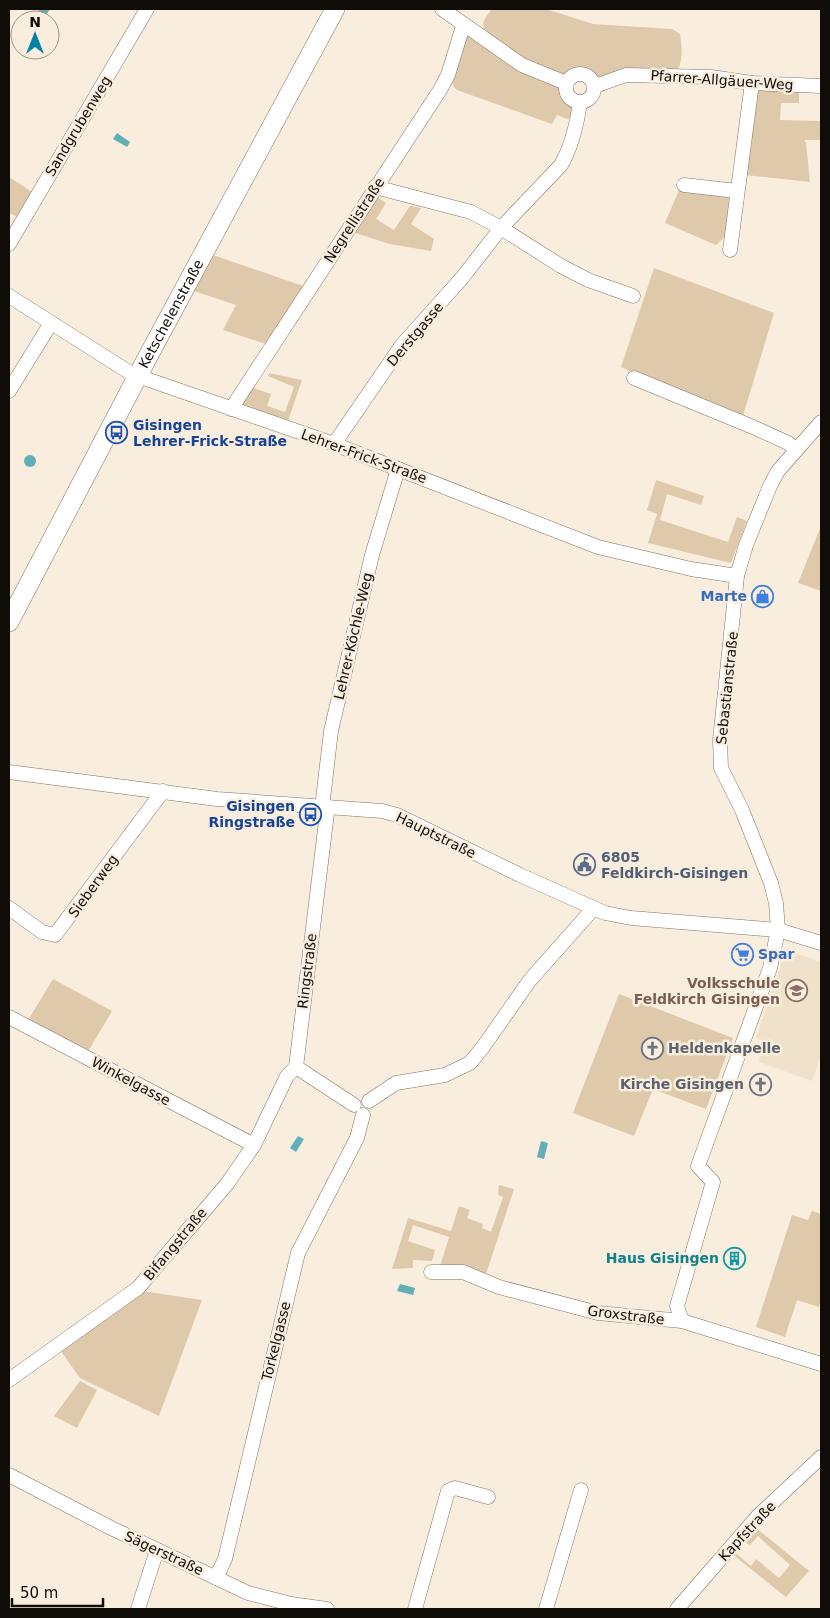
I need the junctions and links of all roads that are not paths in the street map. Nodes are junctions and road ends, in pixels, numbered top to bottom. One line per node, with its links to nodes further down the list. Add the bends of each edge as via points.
1 (147, 9): 14 (street, Sandgrubenweg)
2 (335, 9): 19 (main road, Ketschelenstraße)
3 (442, 9): 4 (street)
4 (463, 26): 5 (street, via 522,65); 11 (street, Negrellistraße, via 440,90)
5 (566, 83): 7 (street, via 572,76 582,73 590,77); 9 (street, via 568,96)
6 (752, 83): 7 (street, Pfarrer-Allgäuer-Weg, via 712,77 626,75); 8 (street, Pfarrer-Allgäuer-Weg); 12 (street)
7 (595, 86): 9 (street, via 592,96)
8 (821, 86)
9 (580, 102): 13 (street, Derstgasse, via 576,127 561,165)
10 (684, 185): 12 (street)
11 (375, 188): 13 (street, via 471,212); 22 (street, Negrellistraße)
12 (737, 191): 15 (street)
13 (501, 228): 17 (street, via 560,266); 24 (street, Derstgasse, via 462,278 402,345)
14 (9, 244)
15 (730, 250)
16 (9, 296): 18 (street, Lehrer-Frick-Straße)
17 (633, 296)
18 (51, 322): 19 (street, Lehrer-Frick-Straße); 21 (street)
19 (138, 375): 22 (street, Lehrer-Frick-Straße); 28 (main road, Ketschelenstraße)
20 (634, 378): 25 (street, via 753,427)
21 (9, 391)
22 (231, 409): 24 (street, Lehrer-Frick-Straße)
23 (821, 422): 25 (street, Sebastianstraße)
24 (334, 444): 26 (street, Lehrer-Frick-Straße)
25 (796, 449): 27 (street, Sebastianstraße, via 770,486)
26 (398, 469): 27 (street, Lehrer-Frick-Straße, via 598,547); 31 (street, Lehrer-Köchle-Weg, via 370,563 331,731 323,798)
27 (737, 576): 34 (street, Sebastianstraße, via 720,740 721,763 771,883)
28 (9, 622)
29 (9, 772): 30 (street, Hauptstraße)
30 (163, 791): 31 (street, Hauptstraße); 32 (street, Sieberweg, via 55,935 42,932)
31 (325, 807): 33 (street, Hauptstraße, via 397,815); 37 (street, Ringstraße, via 327,813)
32 (9, 908)
33 (593, 909): 34 (street, Hauptstraße, via 631,918); 38 (street, via 530,980 470,1063 444,1075 396,1083 369,1101 370,1111)
34 (778, 930): 35 (street, Hauptstraße); 41 (street, Sebastianstraße, via 770,968 698,1166 713,1182 677,1306)
35 (821, 943)
36 (9, 1017): 39 (street, Winkelgasse)
37 (296, 1067): 38 (street); 39 (street, Bifangstraße, via 287,1076)
38 (358, 1110): 49 (street, Torkelgasse, via 358,1138 298,1253 225,1559)
39 (254, 1145): 43 (street, Bifangstraße, via 227,1184 138,1288)
40 (431, 1272): 41 (street, Groxstraße, via 463,1272 499,1287 598,1313)
41 (682, 1321): 42 (street, Groxstraße)
42 (821, 1364)
43 (9, 1380)
44 (821, 1457): 54 (street, Kapfstraße, via 758,1516)
45 (9, 1475): 48 (street, Sägerstraße)
46 (581, 1490): 53 (street)
47 (488, 1497): 52 (street, via 455,1488 448,1490)
48 (157, 1550): 49 (street, Sägerstraße); 50 (street)
49 (216, 1578): 51 (street, Sägerstraße, via 263,1597)
50 (138, 1609)
51 (327, 1609)
52 (415, 1609)
53 (546, 1609)
54 (677, 1609)

